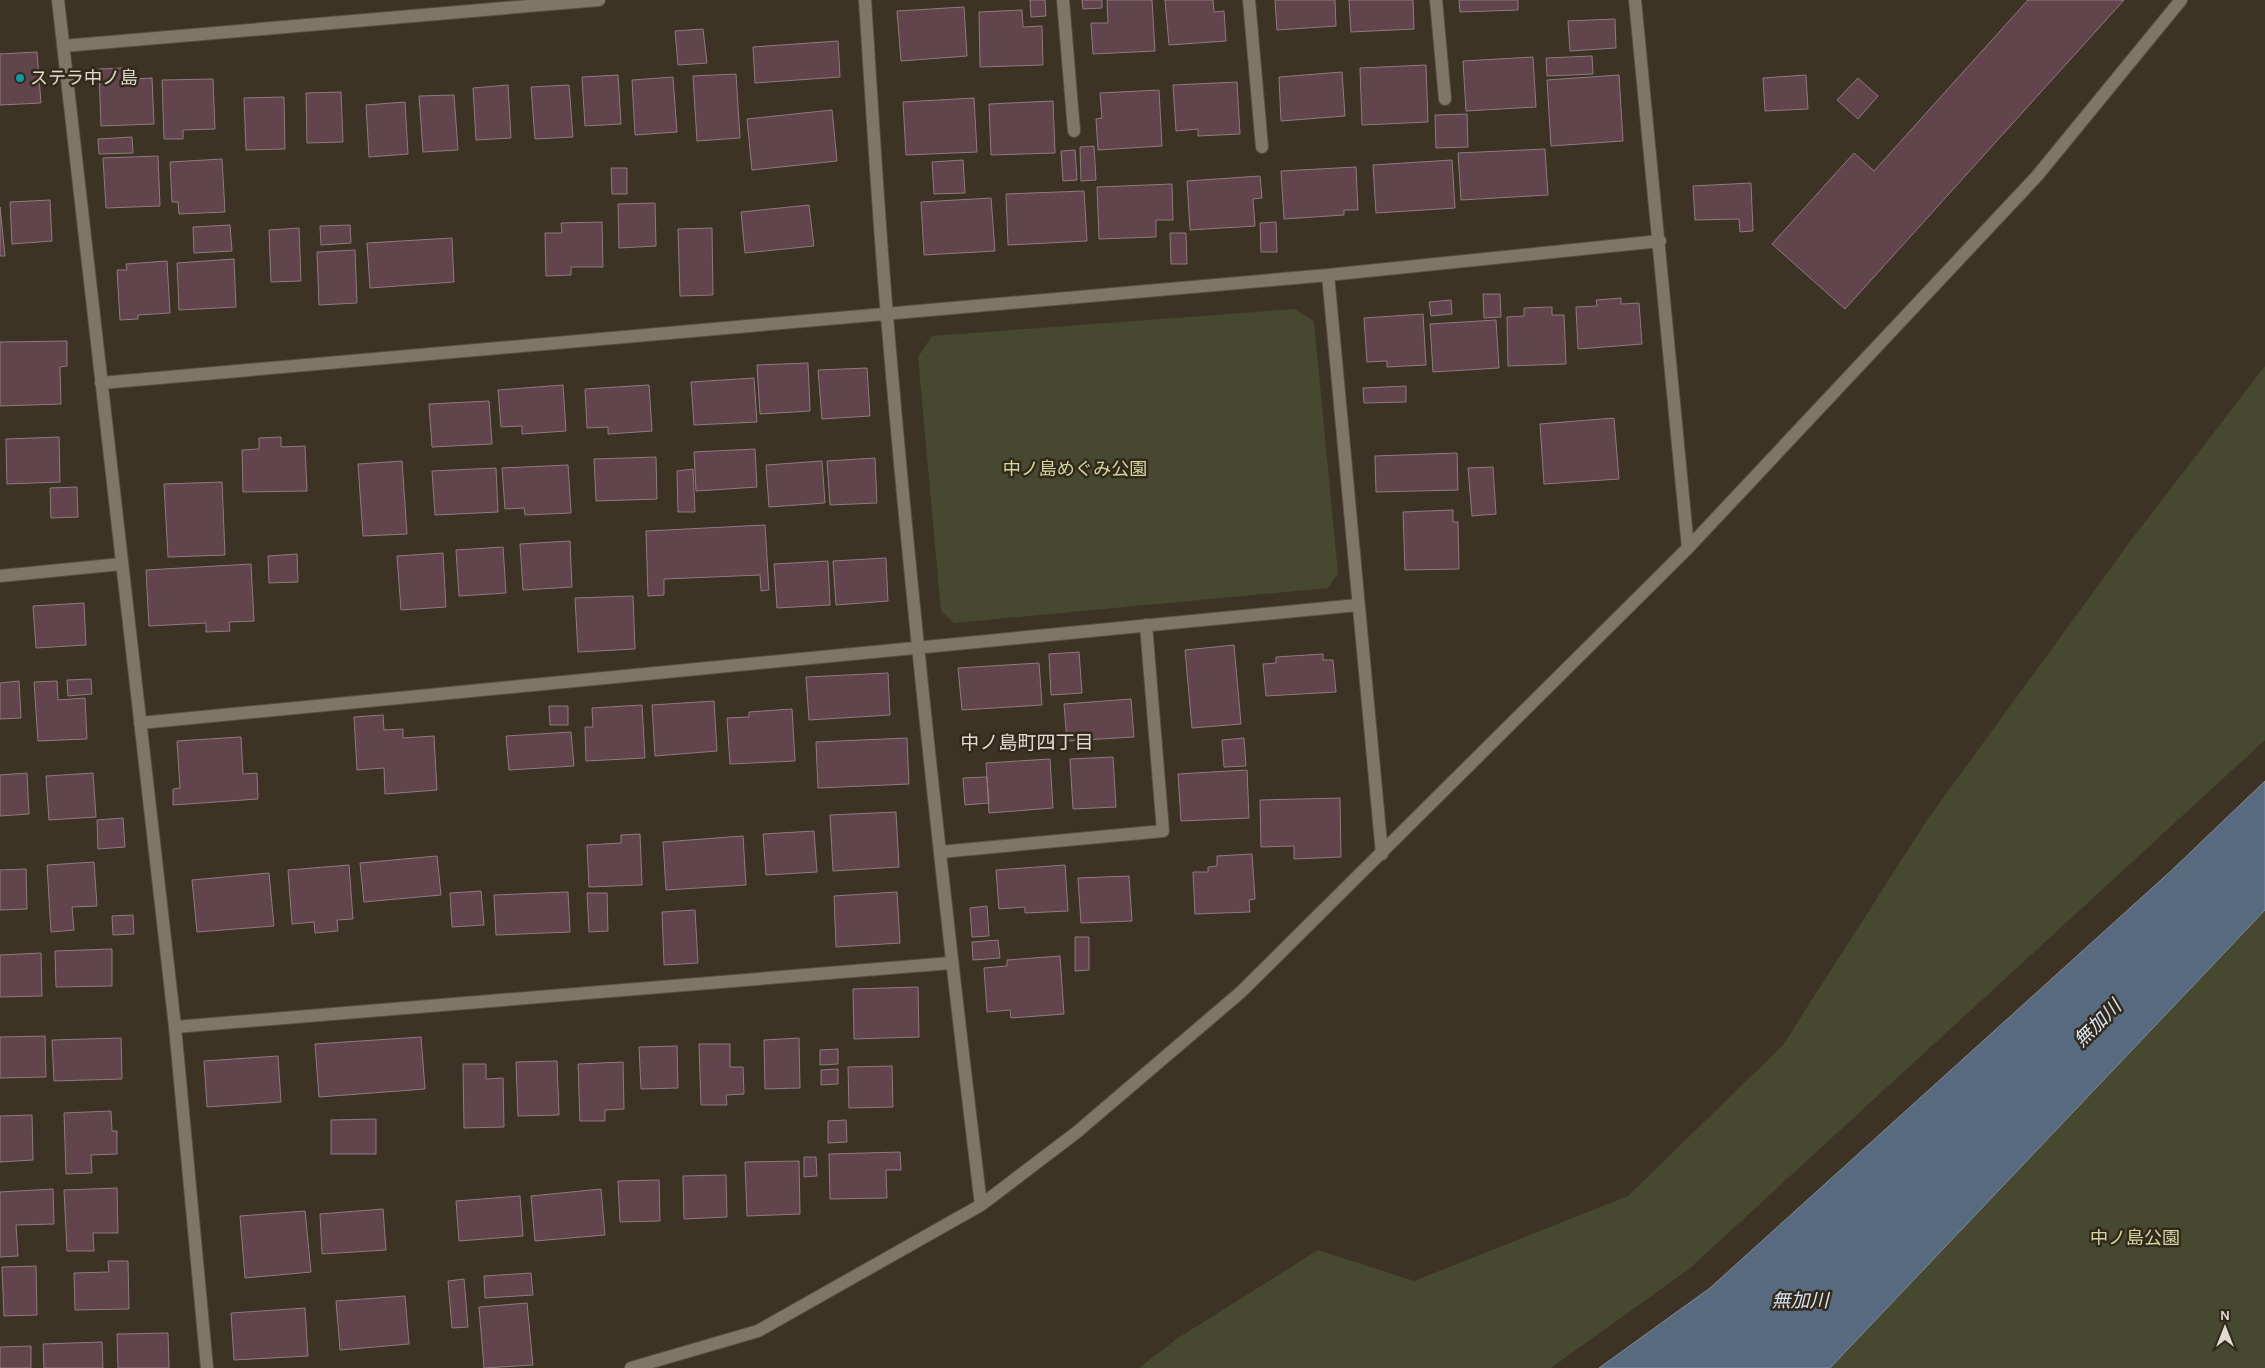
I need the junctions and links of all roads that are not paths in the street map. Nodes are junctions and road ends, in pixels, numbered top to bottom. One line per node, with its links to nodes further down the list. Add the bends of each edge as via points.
1 (58, 0): 9 (street)
2 (600, 0): 9 (street)
3 (865, 0): 15 (street)
4 (1063, 0): 11 (street)
5 (1249, 0): 12 (street)
6 (1436, 0): 10 (street)
7 (1635, 0): 13 (street)
8 (2181, 0): 17 (street, via 2037,176)
9 (64, 46): 16 (street)
10 (1446, 99)
11 (1074, 131)
12 (1262, 147)
13 (1660, 242): 14 (street); 17 (street)
14 (1328, 275): 15 (street); 20 (street)
15 (887, 315): 16 (street); 22 (street)
16 (101, 383): 18 (street)
17 (1688, 548): 25 (street)
18 (121, 564): 19 (street); 23 (street)
19 (0, 576)
20 (1358, 604): 21 (street); 25 (street)
21 (1146, 625): 22 (street); 24 (street, via 1163,831)
22 (918, 647): 23 (street); 24 (street)
23 (140, 723): 27 (street)
24 (940, 852): 26 (street)
25 (1382, 854): 28 (street, via 1241,992 1077,1132)
26 (951, 963): 27 (street); 28 (street)
27 (175, 1027): 29 (street)
28 (981, 1205): 30 (street, via 758,1331)
29 (207, 1368)
30 (631, 1368)

